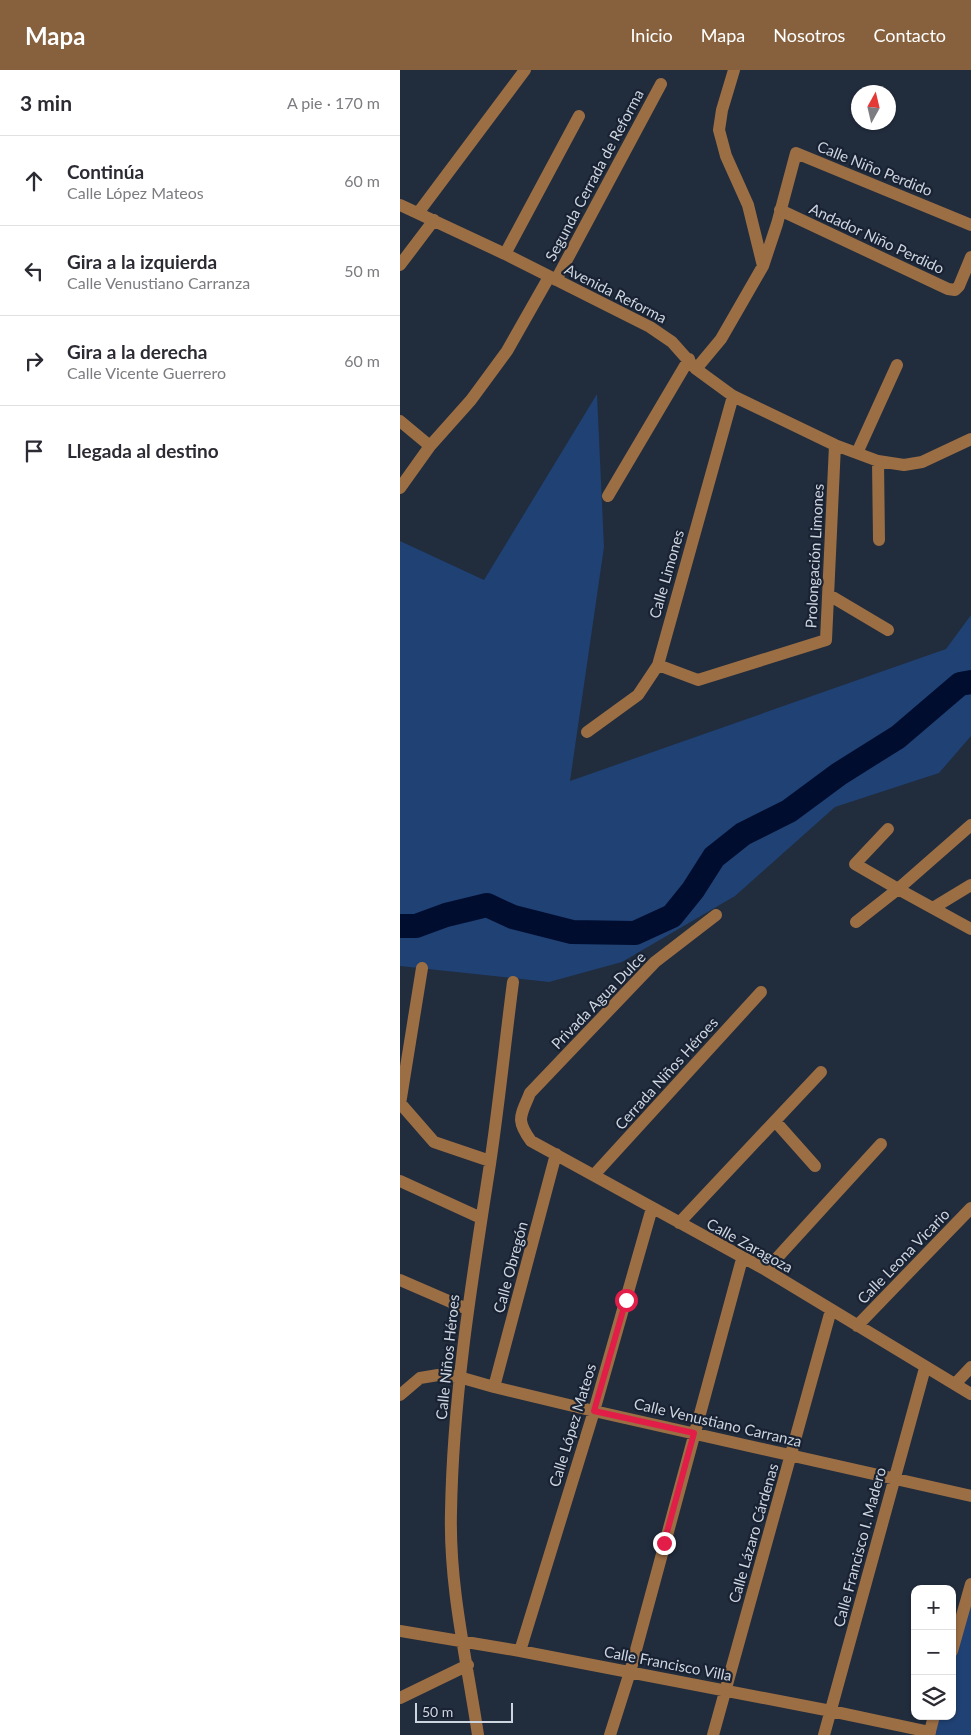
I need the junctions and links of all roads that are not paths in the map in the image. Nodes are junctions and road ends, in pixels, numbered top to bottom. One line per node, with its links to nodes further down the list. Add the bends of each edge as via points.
1 (525, 70): 7 (street)
2 (734, 70): 13 (street, via 729,80 720,130 726,156 748,205)
3 (661, 84): 14 (street, Segunda Cerrada de Reforma)
4 (579, 116): 10 (street)
5 (400, 205): 7 (street, Avenida Reforma)
6 (780, 210): 9 (street, Calle Niño Perdido, via 796,154); 11 (street, Andador Niño Perdido, via 948,289 955,290 959,286); 13 (street, Calle Niño Perdido)
7 (418, 213): 8 (street, Avenida Reforma)
8 (434, 220): 10 (street, Avenida Reforma); 12 (street)
9 (971, 224)
10 (505, 254): 14 (street, Avenida Reforma)
11 (971, 257)
12 (400, 265)
13 (764, 266): 15 (street, Calle Niño Perdido, via 721,339)
14 (552, 279): 15 (street, Avenida Reforma, via 650,327 672,342); 21 (street, Segunda Cerrada de Reforma, via 507,352 471,400)
15 (692, 364): 17 (street, Avenida Reforma); 25 (street, Calle Niño Perdido)
16 (897, 365): 22 (street)
17 (733, 396): 20 (street, Avenida Reforma); 29 (street, Calle Limones)
18 (400, 421): 21 (street)
19 (971, 439): 23 (street, Avenida Reforma, via 922,462 904,465)
20 (835, 445): 22 (street, Avenida Reforma); 27 (street, Prolongación Limones)
21 (430, 446): 24 (street, Segunda Cerrada de Reforma)
22 (857, 453): 23 (street, Avenida Reforma)
23 (878, 461): 26 (street)
24 (400, 488)
25 (608, 496)
26 (879, 540)
27 (829, 595): 28 (street); 29 (street, Prolongación Limones, via 826,640 698,680)
28 (888, 630)
29 (658, 665): 30 (street, Calle Limones, via 638,695)
30 (587, 732)
31 (971, 825): 34 (street)
32 (888, 830): 34 (street, via 855,864)
33 (971, 885): 35 (street)
34 (898, 889): 35 (street); 37 (street)
35 (933, 908): 38 (street)
36 (716, 915): 44 (street, Privada Agua Dulce, via 656,962 530,1093)
37 (856, 922)
38 (971, 929)
39 (422, 968): 43 (street)
40 (513, 982): 48 (street, Calle Niños Héroes)
41 (761, 992): 50 (street, Cerrada Niños Héroes)
42 (821, 1072): 45 (street)
43 (400, 1103): 48 (street, via 434,1142)
44 (520, 1121): 47 (street, Calle Zaragoza, via 531,1141)
45 (775, 1121): 49 (street); 55 (street)
46 (881, 1144): 57 (street)
47 (556, 1154): 50 (street, Calle Zaragoza); 66 (street, Calle Obregón)
48 (490, 1161): 54 (street, Calle Niños Héroes)
49 (815, 1166)
50 (594, 1175): 52 (street, Calle Zaragoza)
51 (400, 1181): 54 (street)
52 (652, 1208): 55 (street, Calle Zaragoza); 69 (street, Calle López Mateos)
53 (971, 1208): 61 (street, Calle Leona Vicario)
54 (481, 1218): 59 (street, Calle Niños Héroes)
55 (679, 1223): 56 (street, Calle Zaragoza)
56 (742, 1259): 57 (street, Calle Zaragoza); 70 (street)
57 (766, 1270): 60 (street, Calle Zaragoza)
58 (400, 1280): 59 (street)
59 (467, 1310): 64 (street, Calle Niños Héroes)
60 (831, 1310): 61 (street, Calle Zaragoza); 71 (street, Calle Lázaro Cárdenas)
61 (857, 1326): 63 (street, Calle Zaragoza)
62 (971, 1367): 65 (street)
63 (925, 1368): 65 (street, Calle Zaragoza); 72 (street, Calle Francisco I. Madero)
64 (463, 1378): 66 (street, Calle Venustiano Carranza); 68 (street, Calle Venustiano Carranza, via 438,1375 420,1378); 77 (street, Calle Niños Héroes, via 451,1513 453,1574)
65 (955, 1384): 67 (street, Calle Zaragoza)
66 (489, 1386): 69 (street, Calle Venustiano Carranza)
67 (971, 1394)
68 (400, 1395)
69 (594, 1411): 70 (street, Calle Venustiano Carranza); 78 (street, Calle López Mateos)
70 (694, 1433): 71 (street, Calle Venustiano Carranza); 80 (street)
71 (792, 1455): 72 (street, Calle Venustiano Carranza); 81 (street, Calle Lázaro Cárdenas)
72 (894, 1478): 73 (street, Calle Venustiano Carranza); 83 (street, Calle Francisco I. Madero)
73 (971, 1496)
74 (971, 1584): 76 (street)
75 (400, 1630): 77 (street, Calle Francisco Villa)
76 (956, 1637)
77 (462, 1642): 78 (street, Calle Francisco Villa); 79 (street, Calle Niños Héroes)
78 (520, 1651): 80 (street, Calle Francisco Villa)
79 (468, 1666): 82 (street); 86 (street, Calle Niños Héroes)
80 (630, 1672): 81 (street, Calle Francisco Villa); 87 (street)
81 (726, 1691): 83 (street, Calle Francisco Villa); 88 (street, Calle Lázaro Cárdenas)
82 (400, 1698)
83 (832, 1711): 85 (street, Calle Francisco Villa); 89 (street, Calle Francisco I. Madero)
84 (933, 1720): 85 (street)
85 (929, 1734)
86 (478, 1735)
87 (610, 1735)
88 (713, 1735)
89 (824, 1735)

